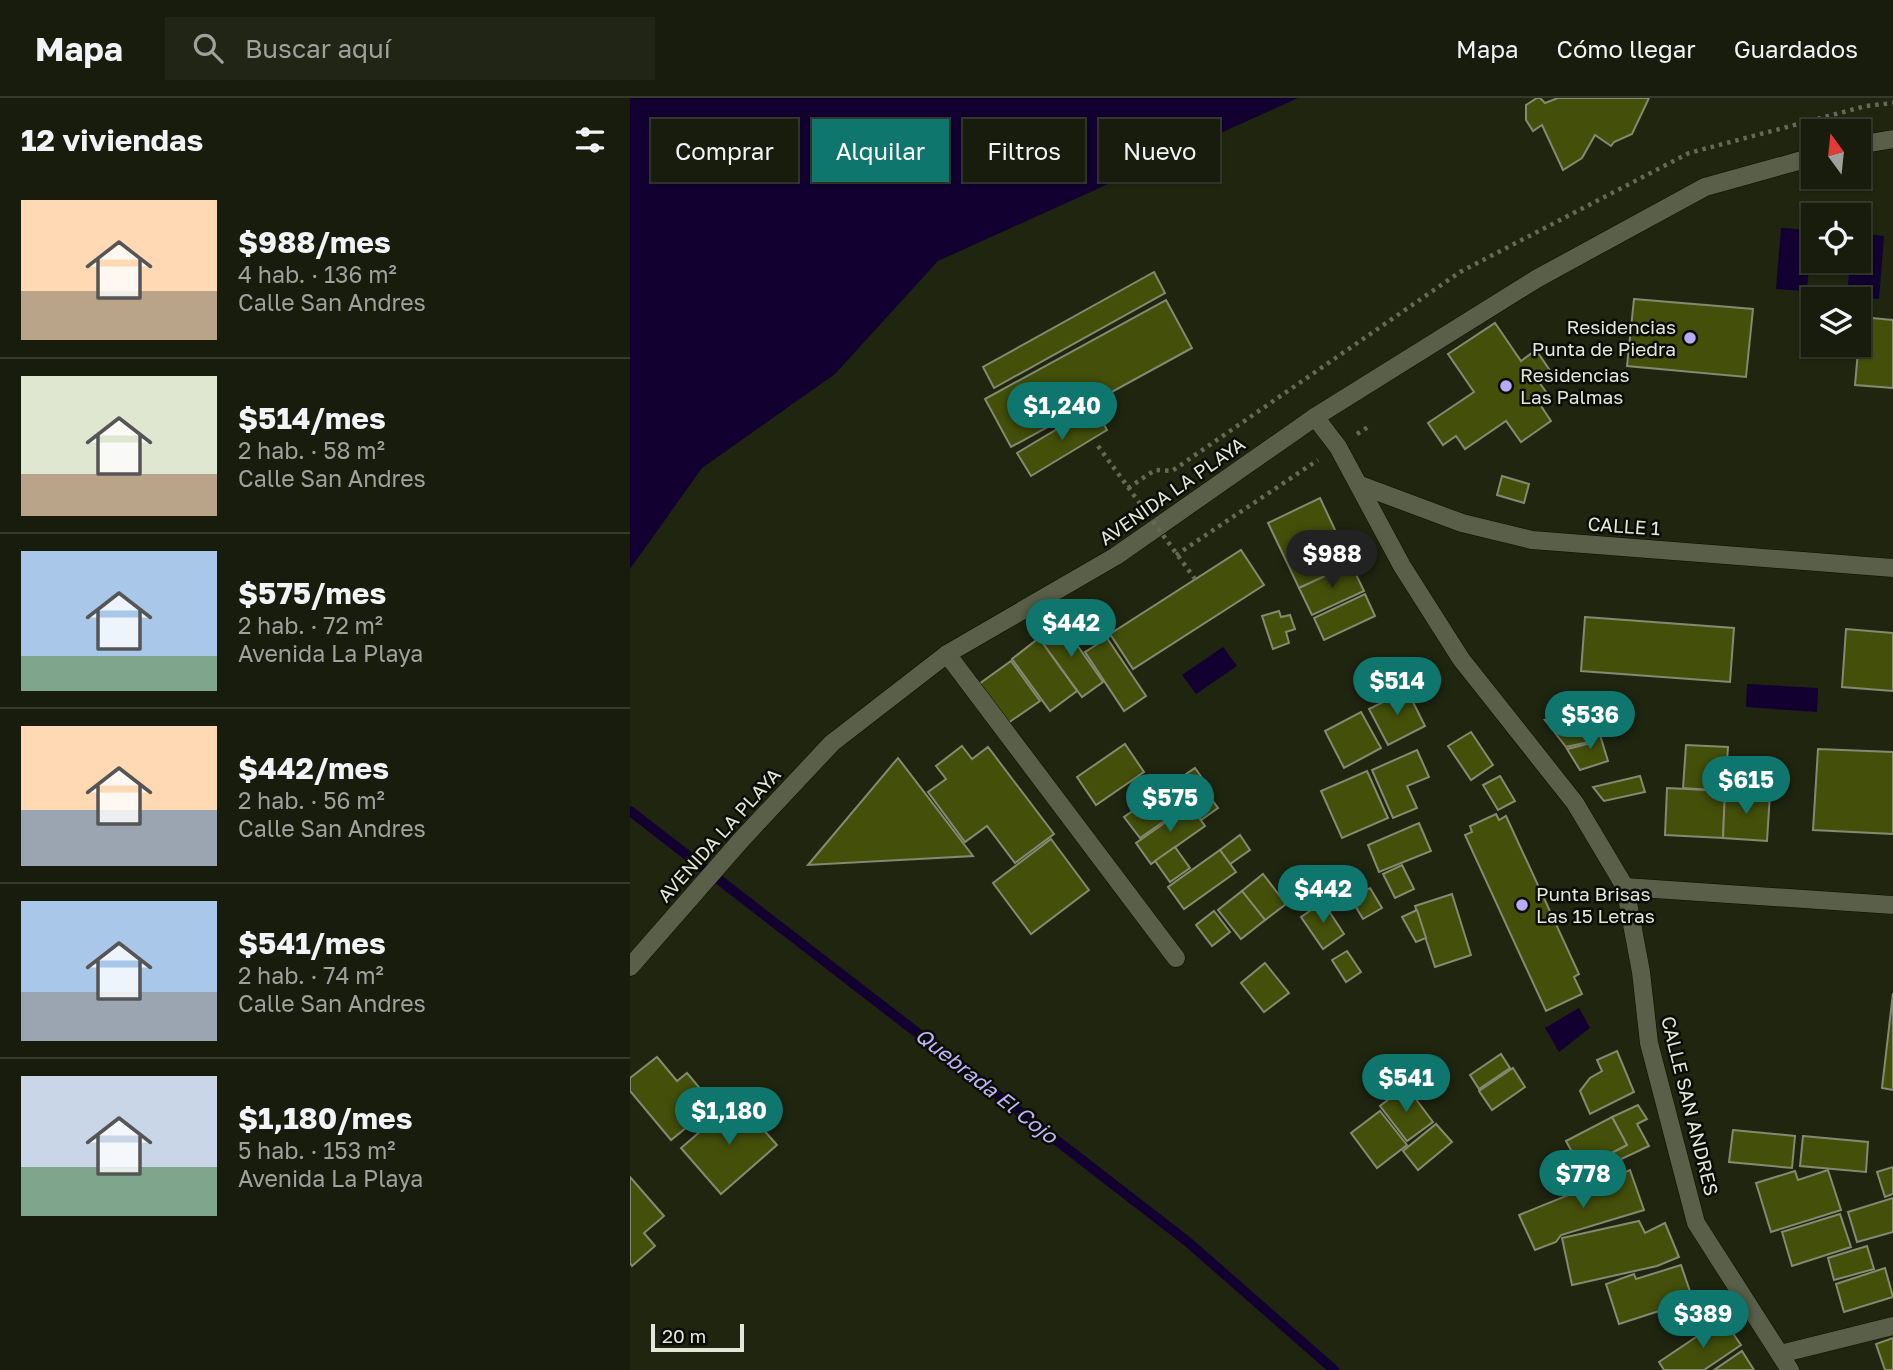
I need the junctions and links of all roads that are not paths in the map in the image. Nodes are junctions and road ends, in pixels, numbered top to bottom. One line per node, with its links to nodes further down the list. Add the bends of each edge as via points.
1 (1893, 139): 2 (street)
2 (1871, 143)
3 (1801, 160): 4 (street, AVENIDA LA PLAYA, via 1706,187 1538,278)
4 (1315, 417): 5 (street, CALLE SAN ANDRES); 7 (street, AVENIDA LA PLAYA, via 1116,556)
5 (1360, 485): 6 (street, CALLE 1, via 1461,523 1532,540); 8 (street, CALLE SAN ANDRES, via 1402,566 1461,659 1575,803)
6 (1893, 568)
7 (947, 654): 10 (street); 11 (street, AVENIDA LA PLAYA, via 832,744)
8 (1625, 887): 9 (street); 13 (street, CALLE SAN ANDRES, via 1649,1043 1696,1223)
9 (1893, 905)
10 (1176, 958)
11 (630, 967)
12 (1893, 1326): 13 (street)
13 (1780, 1354): 14 (street, CALLE SAN ANDRES)
14 (1790, 1370)

